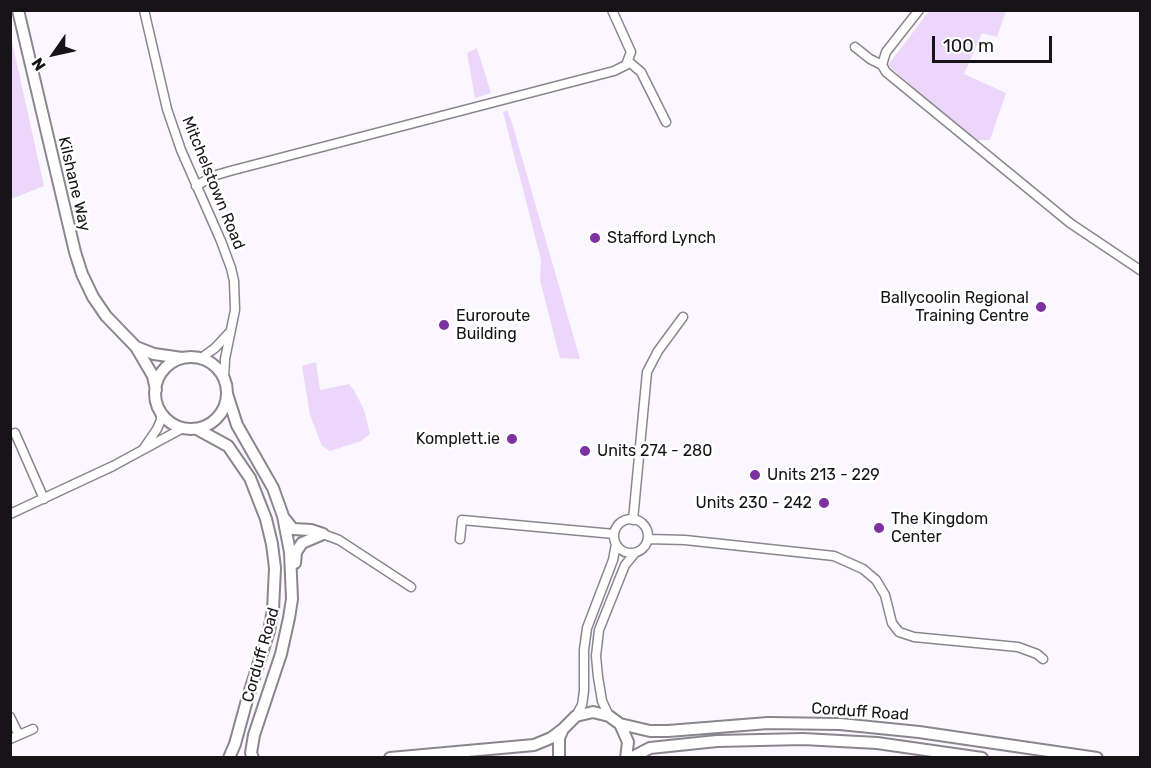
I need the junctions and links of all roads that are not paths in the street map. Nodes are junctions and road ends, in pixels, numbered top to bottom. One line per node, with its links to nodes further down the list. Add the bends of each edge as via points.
1 (18, 10): 13 (street, Kilshane Way, via 82,274 106,316)
2 (144, 10): 9 (street, Mitchelstown Road, via 167,110)
3 (612, 10): 6 (street, via 631,52)
4 (919, 10): 7 (street, via 886,52)
5 (855, 47): 7 (street)
6 (628, 61): 8 (street, via 641,72); 9 (street, via 614,71 230,171)
7 (882, 65): 10 (street, via 1070,223)
8 (666, 122)
9 (196, 186): 12 (street, Mitchelstown Road, via 231,268 235,298)
10 (1140, 270)
11 (683, 317): 27 (street, via 647,372)
12 (229, 332): 15 (street); 16 (street, Mitchelstown Road)
13 (136, 347): 14 (street, Kilshane Way); 17 (street, Kilshane Way, via 153,376)
14 (182, 358): 15 (street); 17 (street, via 163,371)
15 (200, 358): 16 (street)
16 (224, 379): 18 (street)
17 (156, 390): 19 (street)
18 (227, 394): 21 (street, via 220,414); 26 (street, Corduff Road, via 237,425 264,469)
19 (161, 412): 20 (street); 23 (street, via 157,429)
20 (183, 428): 21 (street); 23 (street)
21 (197, 429): 45 (street, Corduff Road, via 228,446 238,458 260,499 273,544 275,590 269,631)
22 (15, 433): 24 (street)
23 (144, 448): 24 (street)
24 (44, 499): 25 (street)
25 (10, 514)
26 (283, 516): 28 (street, via 293,529); 34 (street, Corduff Road)
27 (633, 520): 29 (street, via 623,522); 30 (street, via 646,528)
28 (323, 534): 34 (street, via 302,543 296,552); 35 (street, via 339,540)
29 (614, 534): 31 (street, via 462,520); 32 (street)
30 (648, 538): 33 (street, via 644,548); 36 (street, via 834,556 863,569 876,580 899,632 914,637 1018,647)
31 (460, 539)
32 (616, 544): 33 (street, via 624,552); 37 (street, via 587,628 584,691)
33 (635, 553): 38 (street, via 625,565 599,630 598,677)
34 (292, 582): 46 (street, Corduff Road, via 289,618 254,735)
35 (411, 587)
36 (1043, 659)
37 (576, 716): 38 (street, via 592,712); 42 (street)
38 (609, 716): 40 (street)
39 (10, 717): 43 (street)
40 (620, 724): 49 (street, via 628,742); 52 (street, Corduff Road, via 668,732 756,723 840,724)
41 (33, 729): 43 (street)
42 (563, 729): 47 (street, via 534,745); 48 (street)
43 (20, 735): 44 (street)
44 (10, 739)
45 (229, 758)
46 (253, 758)
47 (390, 758)
48 (559, 758)
49 (627, 758)
50 (631, 758): 51 (street, Corduff Road, via 650,748 717,741 803,739 887,744)
51 (982, 758)
52 (1097, 758)

